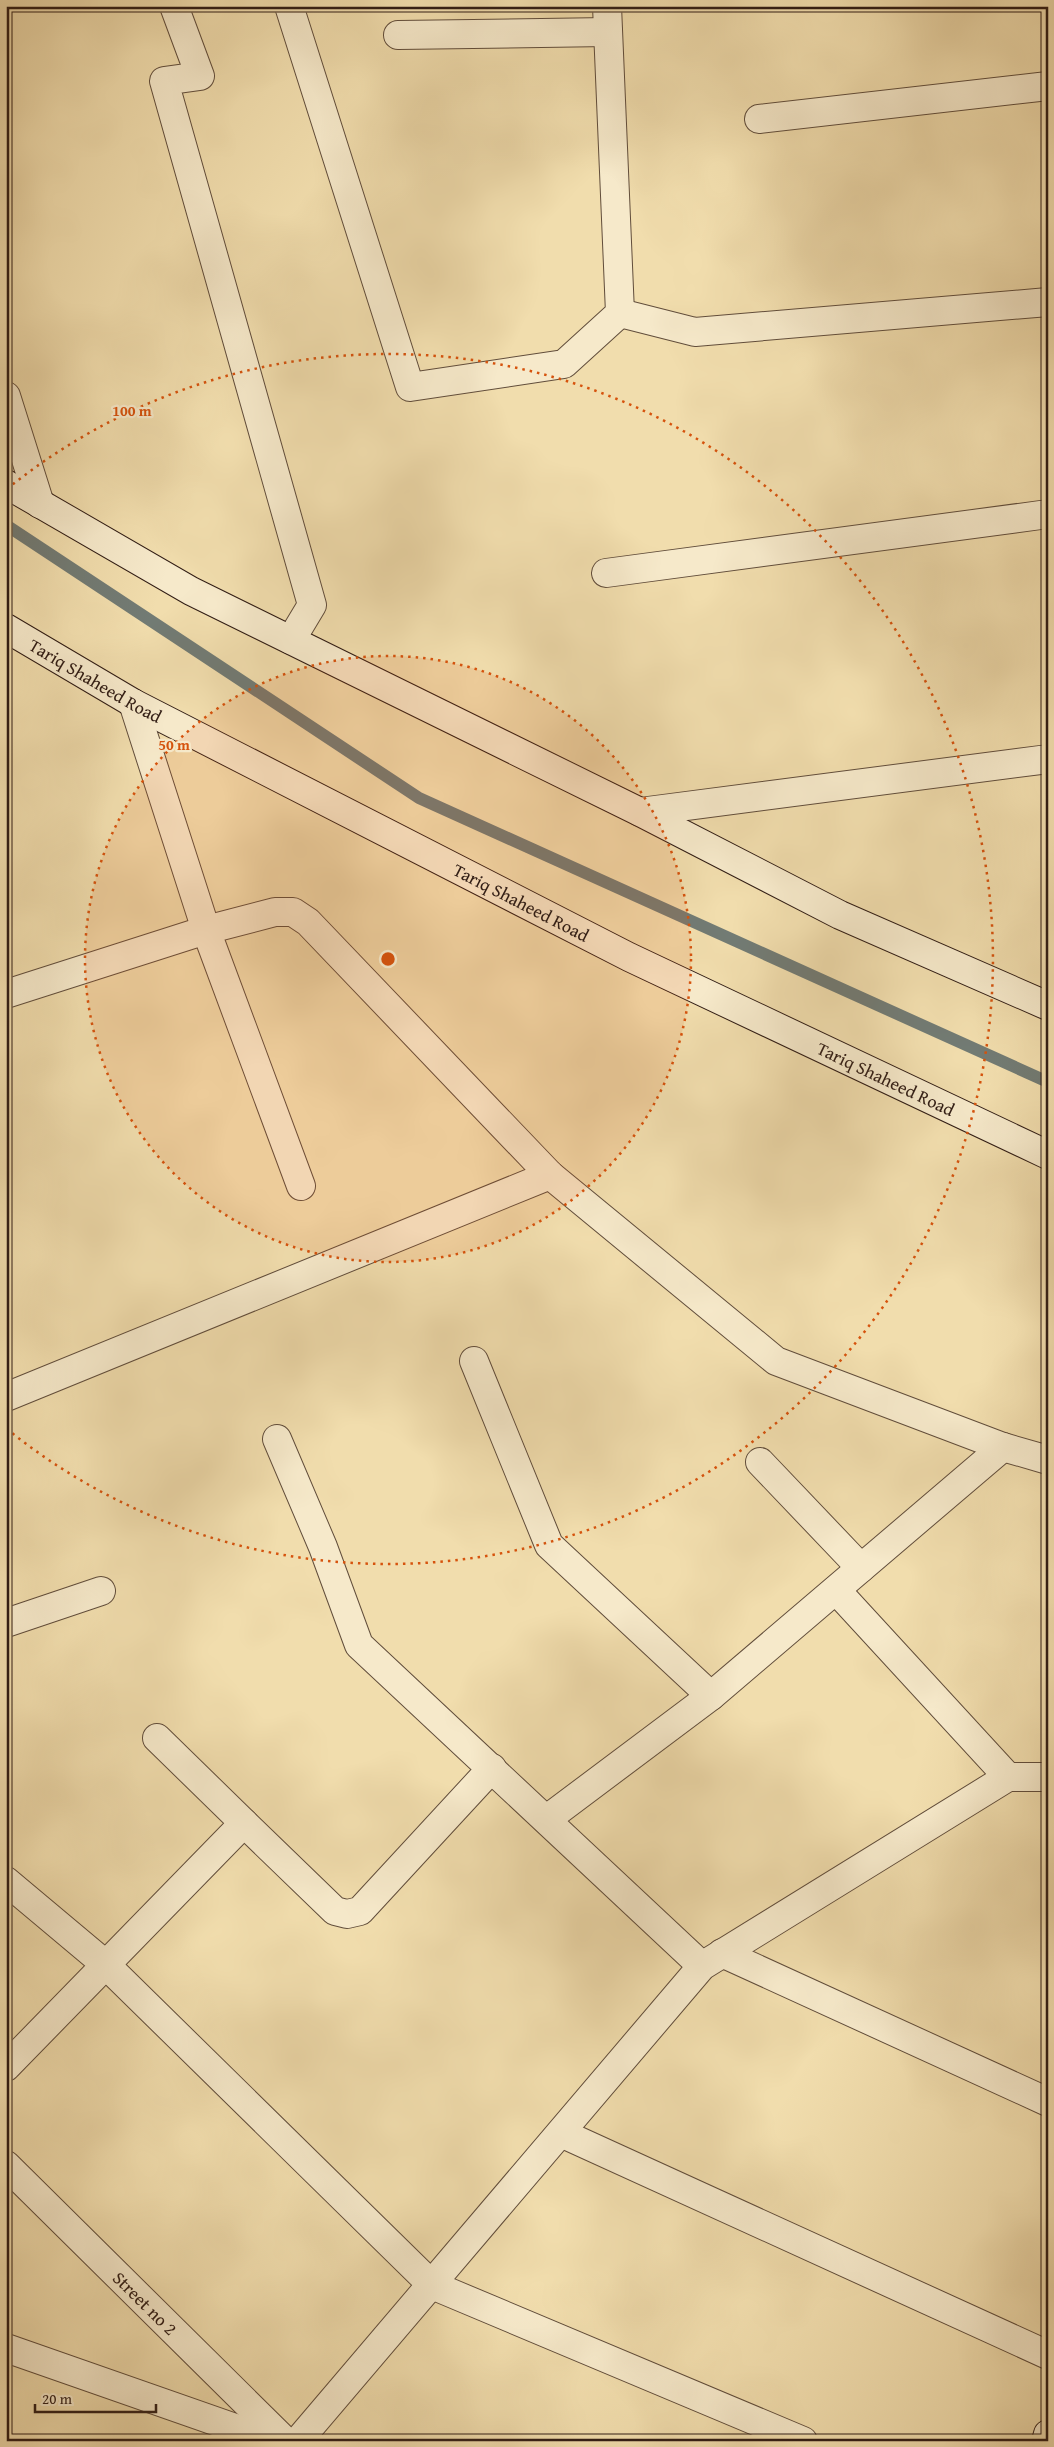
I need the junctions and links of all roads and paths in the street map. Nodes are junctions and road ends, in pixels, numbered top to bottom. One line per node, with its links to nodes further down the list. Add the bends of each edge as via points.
1 (174, 6): 15 (street, via 200,76 164,81 312,605)
2 (289, 6): 8 (street, via 410,387 564,364)
3 (608, 19): 4 (street); 8 (street)
4 (398, 35)
5 (1048, 86): 6 (street)
6 (759, 119)
7 (1048, 302): 8 (street, via 695,332)
8 (620, 313)
9 (6, 396): 11 (street)
10 (6, 484): 11 (street)
11 (40, 504): 15 (street, via 191,591)
12 (1048, 514): 13 (street)
13 (606, 573)
14 (6, 628): 16 (street, Tariq Shaheed Road)
15 (292, 640): 18 (street)
16 (134, 703): 19 (street); 22 (street, Tariq Shaheed Road, via 629,956)
17 (1048, 758): 18 (street)
18 (640, 812): 21 (street, via 840,915)
19 (206, 930): 20 (street); 23 (street, via 275,912 293,912 308,922); 24 (street)
20 (6, 994)
21 (1048, 1006)
22 (1048, 1155)
23 (550, 1175): 26 (street); 28 (street, via 776,1361)
24 (301, 1186)
25 (474, 1361): 35 (street, via 550,1545)
26 (6, 1397)
27 (276, 1439): 37 (street, via 323,1547 359,1645)
28 (1003, 1447): 29 (street); 31 (street)
29 (1048, 1460)
30 (760, 1462): 31 (street)
31 (862, 1568): 32 (street)
32 (836, 1590): 35 (street); 38 (street)
33 (101, 1591): 34 (street)
34 (6, 1623)
35 (711, 1696): 40 (street)
36 (157, 1738): 41 (street)
37 (492, 1768): 40 (street); 41 (street, via 360,1911 347,1914 335,1911)
38 (1008, 1777): 39 (street); 43 (street)
39 (1048, 1777)
40 (547, 1819): 43 (street)
41 (244, 1823): 44 (street)
42 (6, 1881): 44 (street)
43 (712, 1960): 46 (street); 47 (street)
44 (105, 1964): 45 (street); 49 (street)
45 (6, 2067)
46 (1048, 2102)
47 (561, 2134): 49 (street); 51 (street)
48 (6, 2165): 54 (street, Street no 2)
49 (432, 2285): 55 (street); 56 (street)
50 (6, 2348): 53 (street)
51 (1048, 2355)
52 (1048, 2434): 57 (street)
53 (272, 2441)
54 (285, 2441)
55 (298, 2441)
56 (803, 2441)
57 (1046, 2441)

